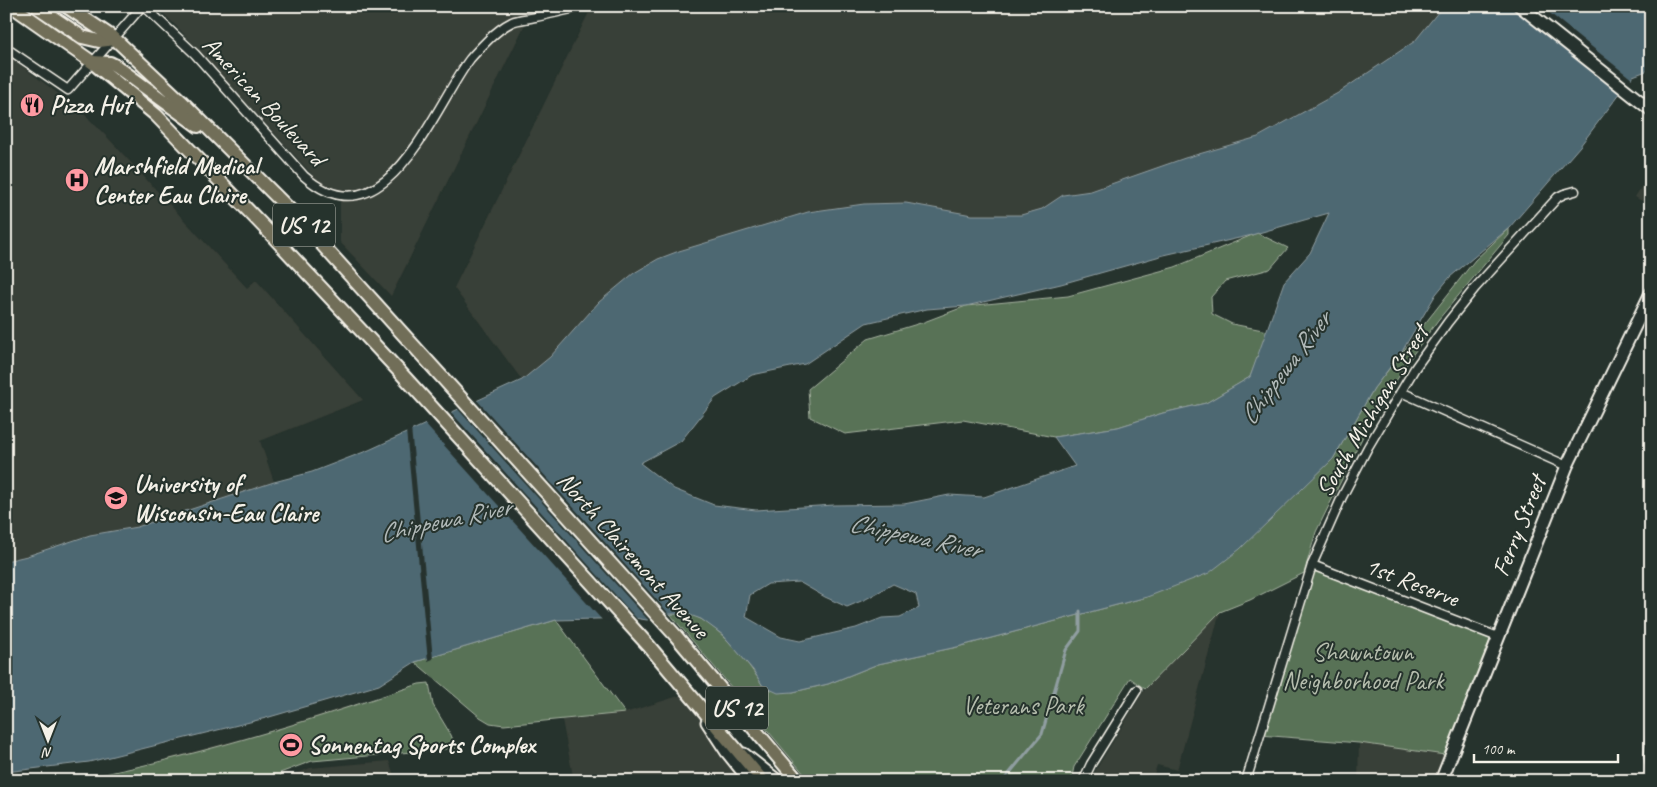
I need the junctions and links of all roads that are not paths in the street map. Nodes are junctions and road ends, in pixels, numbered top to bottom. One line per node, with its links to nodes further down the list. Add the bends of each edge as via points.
1 (12, 6): 9 (main road, US 12)
2 (36, 6): 7 (main road, via 82,37 99,41)
3 (66, 6): 7 (main road, US 12)
4 (143, 6): 5 (street, American Boulevard, via 195,54 304,176 324,191 342,195 368,191 400,168 470,59 489,39 512,22); 7 (street)
5 (583, 6)
6 (1520, 6): 10 (main road)
7 (115, 39): 9 (street); 11 (main road, US 12)
8 (6, 48): 9 (street, via 68,90)
9 (92, 62): 11 (main road, via 116,66); 19 (main road, North Clairemont Avenue / US 12, via 156,115 267,230 648,645)
10 (1651, 110)
11 (225, 145): 26 (main road, North Clairemont Avenue / US 12, via 299,219 676,636)
12 (1575, 191): 14 (street, South Michigan Street, via 1558,197 1476,288 1448,322)
13 (1651, 293): 15 (main road, Ferry Street)
14 (1401, 392): 15 (street); 16 (street, South Michigan Street, via 1352,478)
15 (1566, 466): 17 (main road, Ferry Street)
16 (1312, 565): 17 (street, 1st Reserve); 28 (street, South Michigan Street)
17 (1498, 637): 29 (main road, Ferry Street)
18 (1137, 690): 27 (street)
19 (688, 693): 21 (main road, North Clairemont Avenue / US 12); 23 (main road)
20 (1651, 728): 22 (street, via 1648,757)
21 (737, 748): 24 (main road, North Clairemont Avenue / US 12); 25 (main road)
22 (1651, 768)
23 (750, 781)
24 (763, 781)
25 (778, 781)
26 (798, 781)
27 (1083, 781)
28 (1246, 781)
29 (1441, 781)

